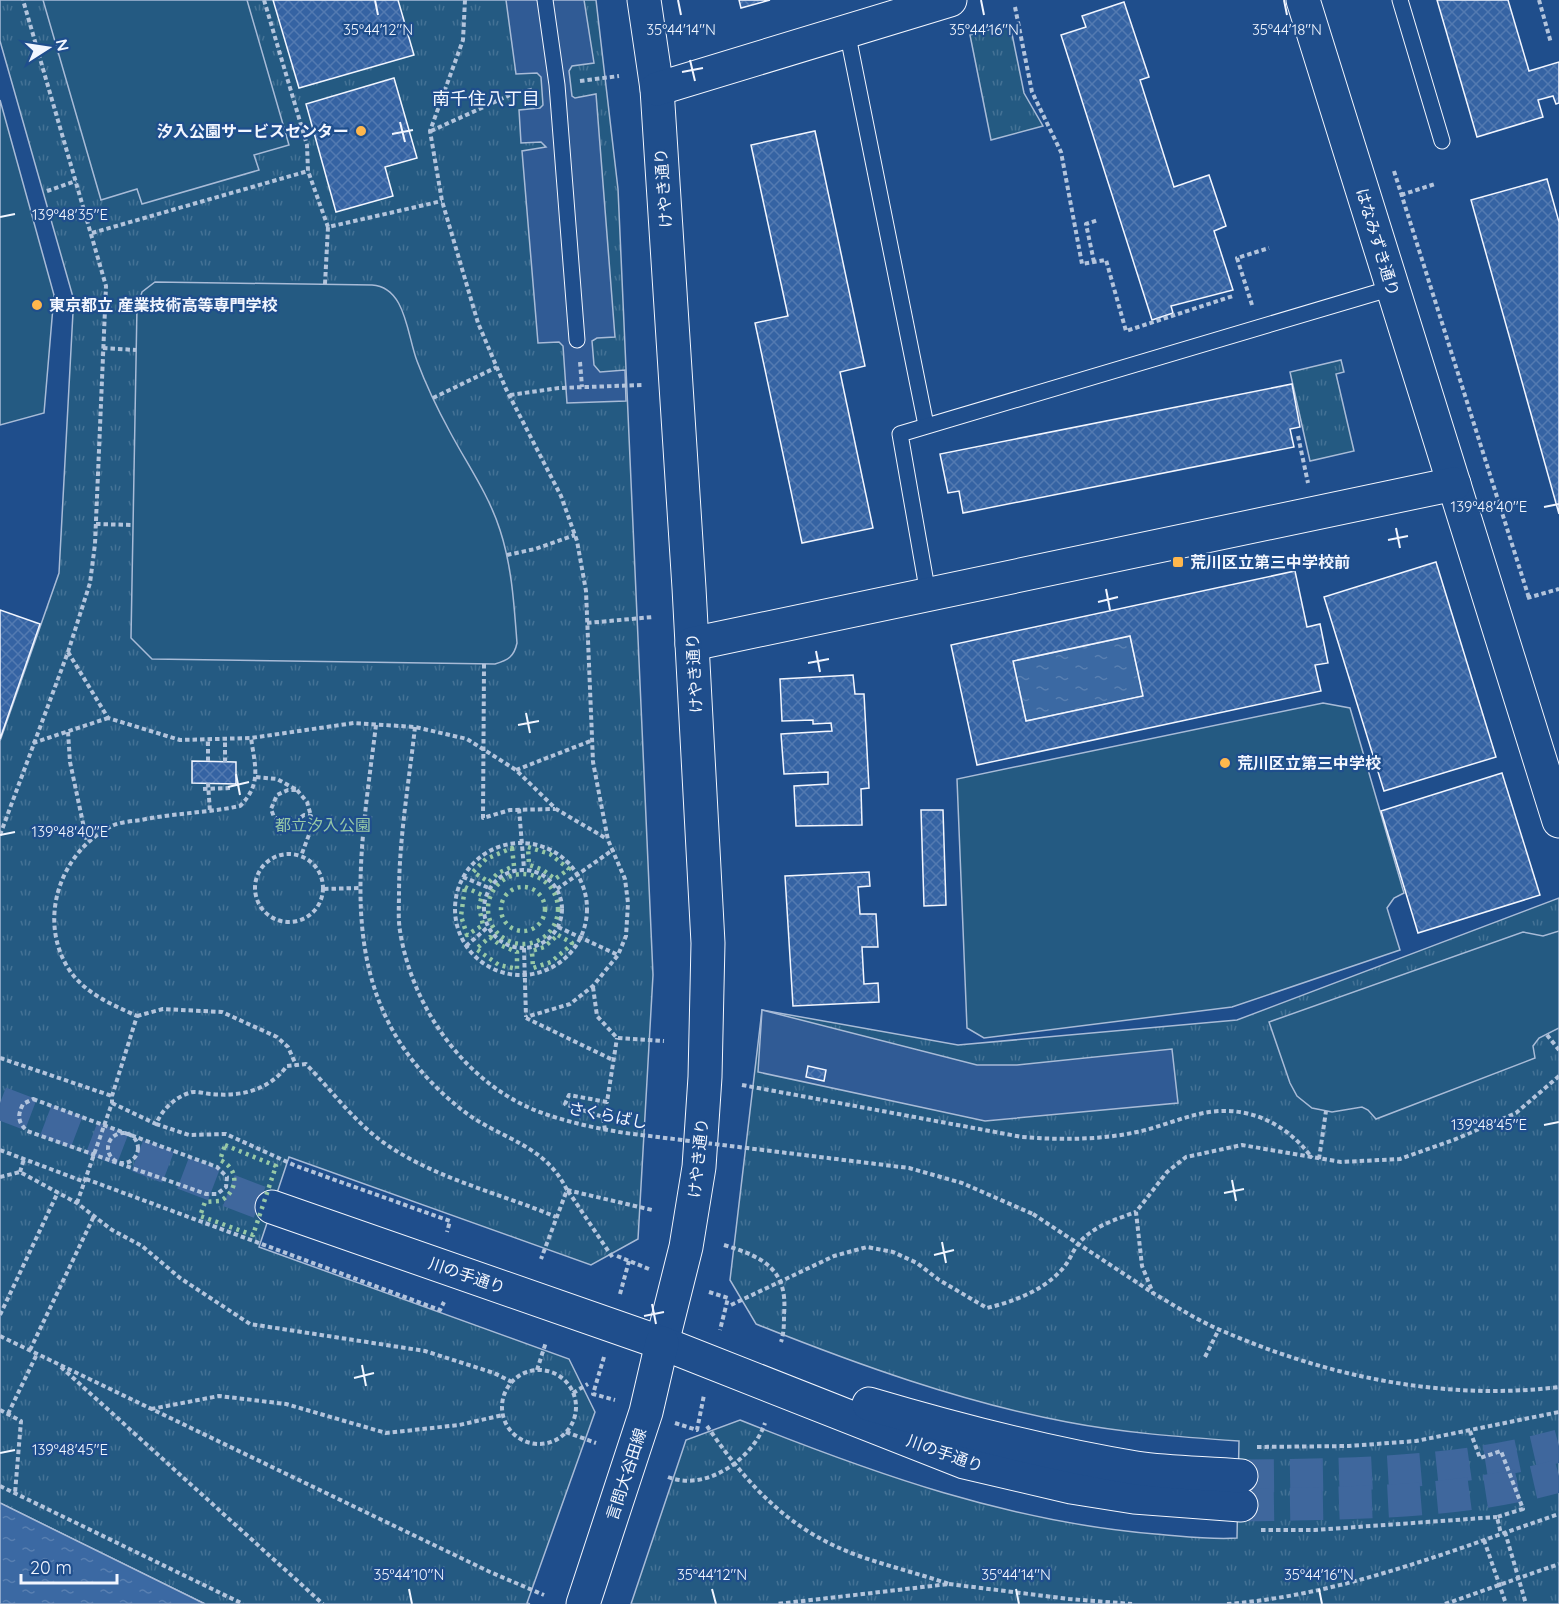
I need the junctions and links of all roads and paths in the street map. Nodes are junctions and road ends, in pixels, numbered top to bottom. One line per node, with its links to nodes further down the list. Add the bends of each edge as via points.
1 (23, 0): 20 (path)
2 (264, 0): 18 (path, via 307,146)
3 (465, 0): 16 (path, via 464,40)
4 (544, 0): 14 (lane)
5 (644, 0): 15 (street, けやき通り)
6 (950, 0): 11 (street)
7 (1303, 0): 31 (street, はなみずき通り)
8 (1400, 0): 17 (lane)
9 (1539, 0): 12 (path)
10 (1015, 7): 29 (path, via 1032,92 1061,152 1082,264)
11 (847, 32): 15 (street); 41 (lane)
12 (1551, 43)
13 (619, 76): 14 (path)
14 (557, 85): 16 (path, via 510,95); 34 (lane)
15 (657, 89): 55 (street, けやき通り)
16 (430, 131): 24 (path)
17 (1442, 141)
18 (308, 171): 26 (path); 27 (path)
19 (1394, 171): 23 (path)
20 (76, 181): 22 (path); 27 (path)
21 (1435, 184): 23 (path)
22 (47, 191)
23 (1401, 195): 51 (path)
24 (442, 201): 26 (path); 37 (path, via 478,323)
25 (1098, 220): 29 (path, via 1086,224)
26 (328, 227): 30 (path)
27 (92, 233): 35 (path, via 106,286)
28 (1269, 248): 33 (path, via 1238,258)
29 (1094, 262): 32 (path, via 1106,260 1126,331)
30 (325, 284)
31 (1392, 288): 33 (lane); 43 (street, はなみずき通り)
32 (1233, 296)
33 (1259, 326): 41 (lane)
34 (578, 340)
35 (103, 348): 36 (path); 45 (path)
36 (136, 350)
37 (497, 367): 39 (path); 40 (path)
38 (643, 385): 39 (path, via 559,388)
39 (510, 396): 47 (path, via 561,496)
40 (433, 398)
41 (926, 425): 50 (lane, via 900,434)
42 (1298, 436): 44 (path)
43 (1454, 483): 50 (street); 78 (street, はなみずき通り)
44 (1308, 484)
45 (96, 524): 46 (path); 56 (path, via 90,583)
46 (133, 525)
47 (575, 535): 48 (path); 54 (path, via 586,591)
48 (507, 555)
49 (1559, 589): 51 (path)
50 (928, 594): 55 (street)
51 (1528, 598): 52 (path)
52 (1518, 601)
53 (653, 617): 54 (path)
54 (587, 623): 65 (path)
55 (692, 644): 153 (street, けやき通り, via 708,943 705,1077 699,1167 686,1247)
56 (68, 652): 58 (path); 66 (path)
57 (484, 664): 67 (path)
58 (108, 718): 61 (path); 63 (path, via 180,740)
59 (376, 725): 60 (path); 62 (path, via 354,723); 88 (path)
60 (415, 727): 67 (path, via 468,739); 116 (path, さくらばし, bridge, via 399,864 399,929 410,974 431,1020 497,1089 536,1110)
61 (68, 732): 66 (path); 81 (path, via 70,762)
62 (251, 738): 64 (path); 71 (path)
63 (208, 739): 64 (path); 68 (path)
64 (225, 739): 69 (path)
65 (593, 740): 70 (path); 80 (path, via 593,762)
66 (33, 743): 79 (path)
67 (483, 749): 70 (path); 74 (path, via 483,818)
68 (208, 761)
69 (225, 762)
70 (516, 771): 75 (path)
71 (256, 777): 73 (path, via 277,779); 76 (path, via 251,795 240,806)
72 (232, 788): 76 (path, via 206,787)
73 (297, 790): 77 (path, via 307,802); 77 (path, via 288,790 273,799 274,817 284,824)
74 (519, 809): 75 (path); 82 (path)
75 (555, 809): 80 (path)
76 (210, 812): 81 (path, via 115,824)
77 (311, 816): 84 (path)
78 (1559, 821)
79 (0, 835)
80 (608, 840): 83 (path)
81 (87, 842): 100 (path, via 69,866 57,894 52,919 57,945 71,972 97,997)
82 (521, 842): 85 (path); 86 (path, via 557,852); 87 (path, via 494,848 480,856)
83 (614, 849): 86 (path); 97 (path, via 625,879 628,903 626,936)
84 (302, 856): 90 (path, via 320,873); 90 (path, via 278,856 265,864 255,885 261,907 273,918 295,922 316,911)
85 (524, 869): 89 (path, via 498,878); 91 (path, via 549,879)
86 (578, 874): 91 (path); 94 (path, via 587,902)
87 (463, 877): 89 (path); 95 (path, via 455,915)
88 (358, 888): 90 (path); 127 (path, via 361,937 373,986 406,1051 437,1088 474,1119 542,1155 559,1173)
89 (489, 888): 92 (path, via 484,901)
90 (324, 889)
91 (557, 889): 93 (path, via 562,906)
92 (488, 927): 95 (path); 96 (path, via 508,945)
93 (558, 927): 94 (path); 96 (path, via 542,943)
94 (581, 938): 97 (path); 98 (path, via 558,965)
95 (466, 946): 98 (path, via 489,967 502,973)
96 (524, 948): 98 (path)
97 (618, 955): 99 (path)
98 (525, 975): 101 (path)
99 (593, 986): 101 (path, via 570,1004); 103 (path, via 597,1016)
100 (137, 1016): 108 (path, via 163,1010 222,1012 277,1037 288,1047); 111 (path)
101 (526, 1017): 107 (path)
102 (1547, 1035): 105 (path)
103 (617, 1038): 104 (path); 107 (path)
104 (664, 1041)
105 (1559, 1050)
106 (0, 1058): 111 (path)
107 (613, 1060): 116 (path, via 607,1102 569,1095 565,1104 603,1117)
108 (296, 1065): 115 (path, via 287,1066 277,1080 262,1088 227,1095 191,1092 162,1111); 134 (path, via 306,1064 339,1104 406,1156 469,1186)
109 (1559, 1076): 122 (path, via 1516,1113 1400,1159)
110 (742, 1085): 121 (path, via 1056,1140 1136,1132 1210,1112 1247,1114 1286,1130)
111 (112, 1096): 112 (path)
112 (112, 1104): 114 (path); 115 (path)
113 (1326, 1111): 122 (path)
114 (105, 1124): 117 (path); 119 (path); 119 (path, via 36,1099 26,1102 19,1114 27,1131)
115 (156, 1124): 135 (path, via 189,1135 226,1134 296,1166 450,1221)
116 (604, 1130): 136 (path, さくらばし, bridge, via 909,1168 962,1183 1033,1214)
117 (130, 1133): 123 (path, via 138,1143 135,1159); 123 (path, via 116,1134 108,1144 110,1156); 123 (path, via 221,1168 227,1177 226,1185 223,1191 210,1195)
118 (0, 1150): 120 (path)
119 (94, 1155): 123 (path); 126 (path)
120 (24, 1158): 124 (path); 126 (path)
121 (1313, 1159): 122 (path); 132 (path, via 1242,1145 1186,1157 1167,1172)
122 (1319, 1159)
123 (118, 1163)
124 (20, 1172): 125 (path); 128 (path)
125 (0, 1177)
126 (85, 1181): 129 (path); 145 (path, via 440,1310)
127 (567, 1191): 131 (path); 134 (path); 139 (path, via 615,1257)
128 (58, 1192): 129 (path); 147 (path)
129 (77, 1203): 133 (path)
130 (272, 1207): 153 (street, 川の手通り)
131 (652, 1210)
132 (1136, 1212): 136 (path, via 1107,1222); 143 (path, via 1142,1266)
133 (94, 1216): 154 (path); 160 (path, via 250,1324 425,1351)
134 (556, 1217): 138 (path)
135 (447, 1232)
136 (1079, 1242): 141 (path, via 1065,1267 1041,1286 1012,1302 987,1308 917,1263 893,1252 867,1247 834,1256); 143 (path, さくらばし)
137 (724, 1245): 141 (path, via 766,1263)
138 (541, 1259)
139 (629, 1260): 140 (path); 144 (path)
140 (652, 1270)
141 (782, 1280): 146 (path); 152 (path, via 785,1308)
142 (701, 1290): 149 (path, via 728,1298)
143 (1153, 1293): 148 (path, さくらばし)
144 (618, 1298)
145 (444, 1302)
146 (731, 1305)
147 (0, 1315)
148 (1219, 1329): 157 (path); 162 (path, さくらばし, via 1308,1362 1392,1383 1452,1390)
149 (720, 1331)
150 (0, 1336): 154 (path)
151 (546, 1342): 159 (path)
152 (781, 1342)
153 (663, 1343): 182 (street, 川の手通り, via 972,1434 1138,1468); 195 (street, 言問大谷田線, via 646,1412)
154 (30, 1350): 155 (path)
155 (37, 1353): 158 (path); 169 (path)
156 (604, 1356): 165 (path, via 593,1394)
157 (1204, 1358)
158 (57, 1364): 166 (path); 194 (path)
159 (537, 1370): 160 (path); 164 (path, via 559,1376)
160 (512, 1382): 170 (path, via 504,1395)
161 (588, 1384): 164 (path)
162 (1559, 1387)
163 (704, 1392): 171 (path, via 697,1430)
164 (573, 1393): 175 (path, via 576,1408)
165 (621, 1402)
166 (151, 1409): 170 (path, via 219,1396 286,1404 386,1433 459,1425); 191 (path)
167 (0, 1410): 169 (path)
168 (1559, 1412): 174 (path)
169 (8, 1414): 181 (path, via 21,1421)
170 (503, 1414): 175 (path, via 517,1436 533,1444 551,1442)
171 (671, 1422)
172 (765, 1423): 178 (path, via 758,1441)
173 (707, 1426): 178 (path)
174 (1470, 1431): 177 (path, via 1405,1442); 184 (path, via 1480,1458 1501,1451 1522,1509)
175 (566, 1432): 176 (path)
176 (596, 1443)
177 (1255, 1447)
178 (734, 1465): 179 (path, via 694,1482); 189 (path, via 778,1512 815,1535 860,1556)
179 (668, 1477)
180 (0, 1486): 181 (path)
181 (15, 1492): 193 (path)
182 (1244, 1504): 184 (path, via 1315,1530)
183 (1559, 1514): 185 (path)
184 (1497, 1517): 185 (path)
185 (1503, 1533): 186 (path); 188 (path)
186 (1484, 1540): 190 (path); 199 (path, via 1352,1584 1298,1596)
187 (1559, 1564): 188 (path)
188 (1518, 1579): 190 (path); 202 (path)
189 (949, 1584): 192 (path); 196 (path)
190 (1500, 1586): 200 (path); 201 (path)
191 (543, 1594)
192 (1069, 1599): 197 (path); 198 (path)
193 (243, 1604)
194 (323, 1604)
195 (583, 1604)
196 (777, 1604)
197 (1076, 1604)
198 (1132, 1604)
199 (1227, 1604)
200 (1445, 1604)
201 (1506, 1604)
202 (1526, 1604)

